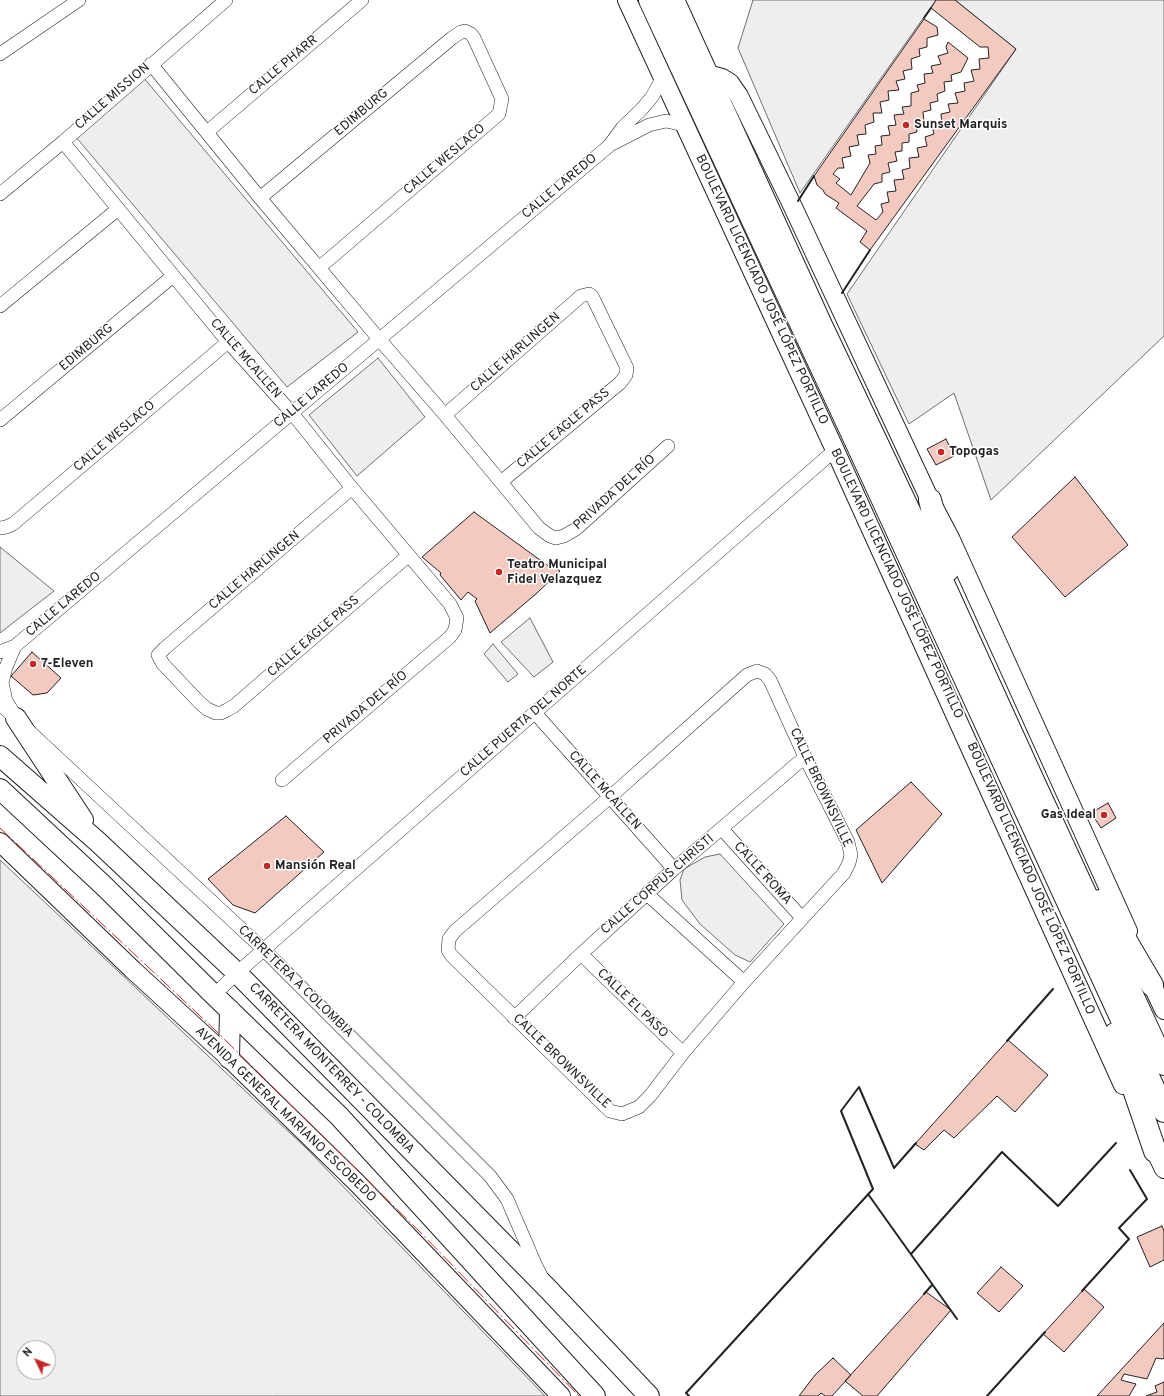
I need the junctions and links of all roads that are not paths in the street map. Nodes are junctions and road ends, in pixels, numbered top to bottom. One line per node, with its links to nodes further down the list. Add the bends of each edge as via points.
1 (79, 0): 8 (street)
2 (226, 0): 9 (street, CALLE MISSION)
3 (362, 0): 13 (street, CALLE PHARR)
4 (626, 0): 11 (street, BOULEVARD LICENCIADO JOSÉ LÓPEZ PORTILLO)
5 (650, 0): 57 (highway, BOULEVARD LICENCIADO JOSÉ LÓPEZ PORTILLO)
6 (673, 0): 10 (highway)
7 (465, 31): 17 (street, EDIMBURG, via 452,38); 19 (street, CALLE WESLACO, via 474,38 498,89 502,99 499,114)
8 (0, 54)
9 (150, 64): 13 (street); 14 (street, CALLE MISSION)
10 (707, 74): 32 (street, via 730,83 739,96); 35 (highway, via 821,325)
11 (663, 77): 12 (street, BOULEVARD LICENCIADO JOSÉ LÓPEZ PORTILLO); 15 (street, CALLE LAREDO, via 642,110 623,127)
12 (684, 125): 15 (street, CALLE LAREDO, via 666,121 649,125); 29 (street, BOULEVARD LICENCIADO JOSÉ LÓPEZ PORTILLO)
13 (207, 132): 17 (street)
14 (63, 142): 16 (street, CALLE MISSION); 18 (street, CALLE MCALLEN)
15 (609, 146): 23 (street, CALLE LAREDO)
16 (0, 194)
17 (260, 198): 19 (street)
18 (118, 209): 20 (street, CALLE MCALLEN); 22 (street)
19 (320, 267): 23 (street)
20 (174, 276): 24 (street, CALLE MCALLEN); 27 (street, EDIMBURG)
21 (589, 294): 26 (street, CALLE HARLINGEN, via 581,296); 30 (street, CALLE EAGLE PASS, via 594,298 627,368 626,375 620,383)
22 (0, 306)
23 (379, 339): 25 (street, CALLE LAREDO); 26 (street)
24 (228, 342): 25 (street, CALLE MCALLEN); 33 (street, CALLE WESLACO, via 13,524)
25 (292, 413): 31 (street, CALLE MCALLEN); 37 (street, CALLE LAREDO)
26 (445, 415): 30 (street)
27 (0, 420)
28 (668, 446): 30 (street, PRIVADA DEL RÍO, via 576,529 556,538 539,528)
29 (835, 450): 41 (street, CALLE PUERTA DEL NORTE); 69 (street, BOULEVARD LICENCIADO JOSÉ LÓPEZ PORTILLO, via 1117,1071)
30 (501, 482)
31 (352, 488): 34 (street, CALLE MCALLEN); 40 (street, CALLE HARLINGEN, via 158,655 163,664 199,702)
32 (930, 500): 35 (highway); 60 (street, via 951,540)
33 (0, 528)
34 (409, 555): 36 (street, CALLE MCALLEN, via 450,604 457,618 457,625); 40 (street, CALLE EAGLE PASS, via 234,706)
35 (960, 620): 51 (highway)
36 (450, 637): 45 (street, PRIVADA DEL RÍO)
37 (15, 646): 38 (street, CALLE LAREDO); 42 (street, CALLE LAREDO, via 2,683 6,701)
38 (0, 652)
39 (0, 704): 42 (street, CARRETERA A COLOMBIA)
40 (216, 713)
41 (535, 713): 47 (street, CALLE MCALLEN); 55 (street, CALLE PUERTA DEL NORTE)
42 (16, 718): 50 (main road); 55 (street, CARRETERA A COLOMBIA)
43 (0, 756): 50 (main road, CARRETERA MONTERREY - COLOMBIA)
44 (806, 757): 47 (street, CALLE BROWNSVILLE, via 770,680 757,671 747,675); 48 (street, CALLE CORPUS CHRISTI); 54 (street, CALLE BROWNSVILLE, via 848,842 851,854 844,873)
45 (282, 780)
46 (0, 789): 61 (main road, CARRETERA MONTERREY - COLOMBIA, via 104,886)
47 (610, 797): 52 (street, CALLE MCALLEN); 64 (street, CALLE BROWNSVILLE, via 455,931 449,939 450,955)
48 (722, 829): 52 (street, CALLE CORPUS CHRISTI); 54 (street, CALLE ROMA)
49 (0, 842): 66 (street, AVENIDA GENERAL MARIANO ESCOBEDO)
50 (98, 842): 58 (main road, CARRETERA MONTERREY - COLOMBIA)
51 (1069, 860): 60 (highway, via 1122,934); 67 (highway)
52 (674, 869): 53 (street, CALLE CORPUS CHRISTI)
53 (647, 894): 56 (street, CALLE CORPUS CHRISTI); 59 (street)
54 (802, 918): 59 (street, CALLE BROWNSVILLE)
55 (264, 950): 58 (street, CALLE PUERTA DEL NORTE); 70 (street, CARRETERA A COLOMBIA, via 490,1176 507,1199 536,1266)
56 (581, 954): 64 (street, CALLE CORPUS CHRISTI); 65 (street, CALLE EL PASO)
57 (1093, 958): 68 (highway, BOULEVARD LICENCIADO JOSÉ LÓPEZ PORTILLO); 69 (highway, via 1101,996)
58 (237, 973): 61 (street, CALLE PUERTA DEL NORTE); 70 (main road, CARRETERA MONTERREY - COLOMBIA)
59 (744, 982): 65 (street, CALLE BROWNSVILLE)
60 (1152, 985): 63 (street)
61 (214, 995): 62 (main road, CARRETERA MONTERREY - COLOMBIA)
62 (230, 1010): 66 (main road); 72 (main road, CARRETERA MONTERREY - COLOMBIA, via 339,1116)
63 (1164, 1010)
64 (514, 1018): 65 (street, CALLE BROWNSVILLE, via 610,1111 622,1114 639,1107)
65 (683, 1053)
66 (229, 1058): 71 (street, AVENIDA GENERAL MARIANO ESCOBEDO, via 358,1184)
67 (1164, 1064)
68 (1164, 1111)
69 (1160, 1160)
70 (550, 1291): 73 (main road, CARRETERA MONTERREY - COLOMBIA)
71 (561, 1396)
72 (595, 1396)
73 (649, 1396)

